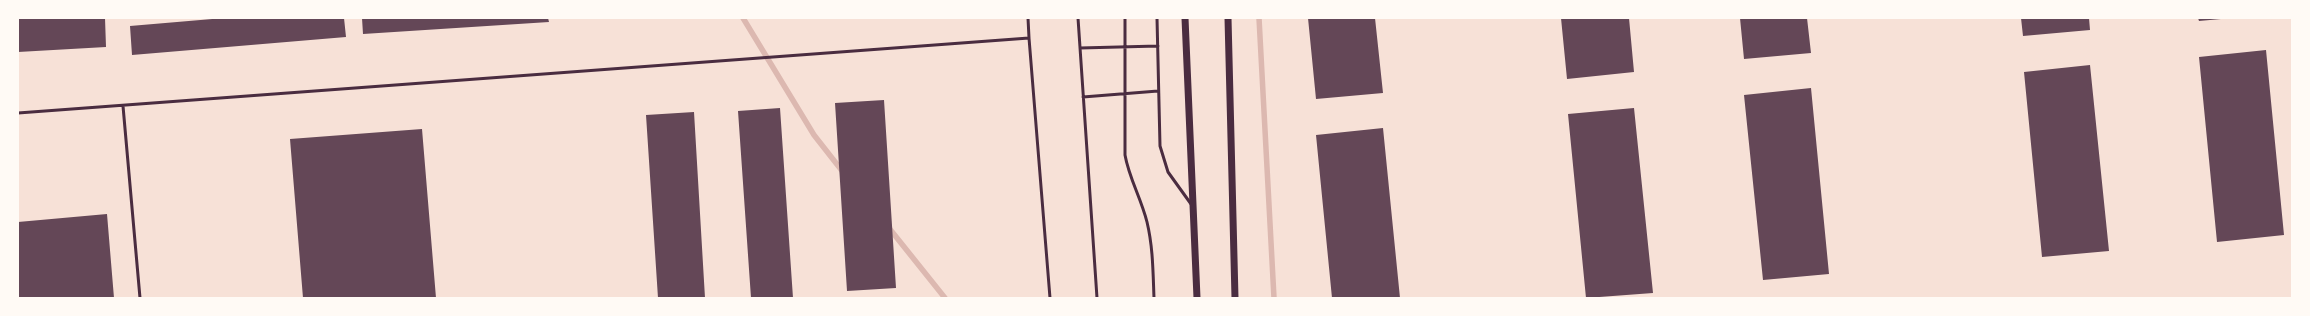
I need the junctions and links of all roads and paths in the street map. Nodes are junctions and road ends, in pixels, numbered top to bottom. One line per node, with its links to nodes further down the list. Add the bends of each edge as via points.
1 (1028, 18): 7 (lane)
2 (1078, 18): 10 (lane)
3 (1125, 18): 9 (lane)
4 (1157, 18): 8 (lane)
5 (1185, 18): 16 (street)
6 (1228, 18): 22 (street)
7 (1029, 38): 14 (lane); 18 (lane)
8 (1158, 46): 9 (lane); 11 (lane)
9 (1124, 47): 10 (lane); 12 (lane)
10 (1080, 48): 13 (lane)
11 (1158, 91): 12 (lane); 16 (lane, via 1160,146 1168,172)
12 (1124, 94): 13 (lane); 20 (lane, via 1127,170 1152,244)
13 (1083, 98): 19 (lane)
14 (123, 106): 15 (lane); 17 (lane)
15 (18, 113)
16 (1193, 207): 21 (street)
17 (140, 298)
18 (1050, 298)
19 (1097, 298)
20 (1154, 298)
21 (1197, 298)
22 (1235, 298)

